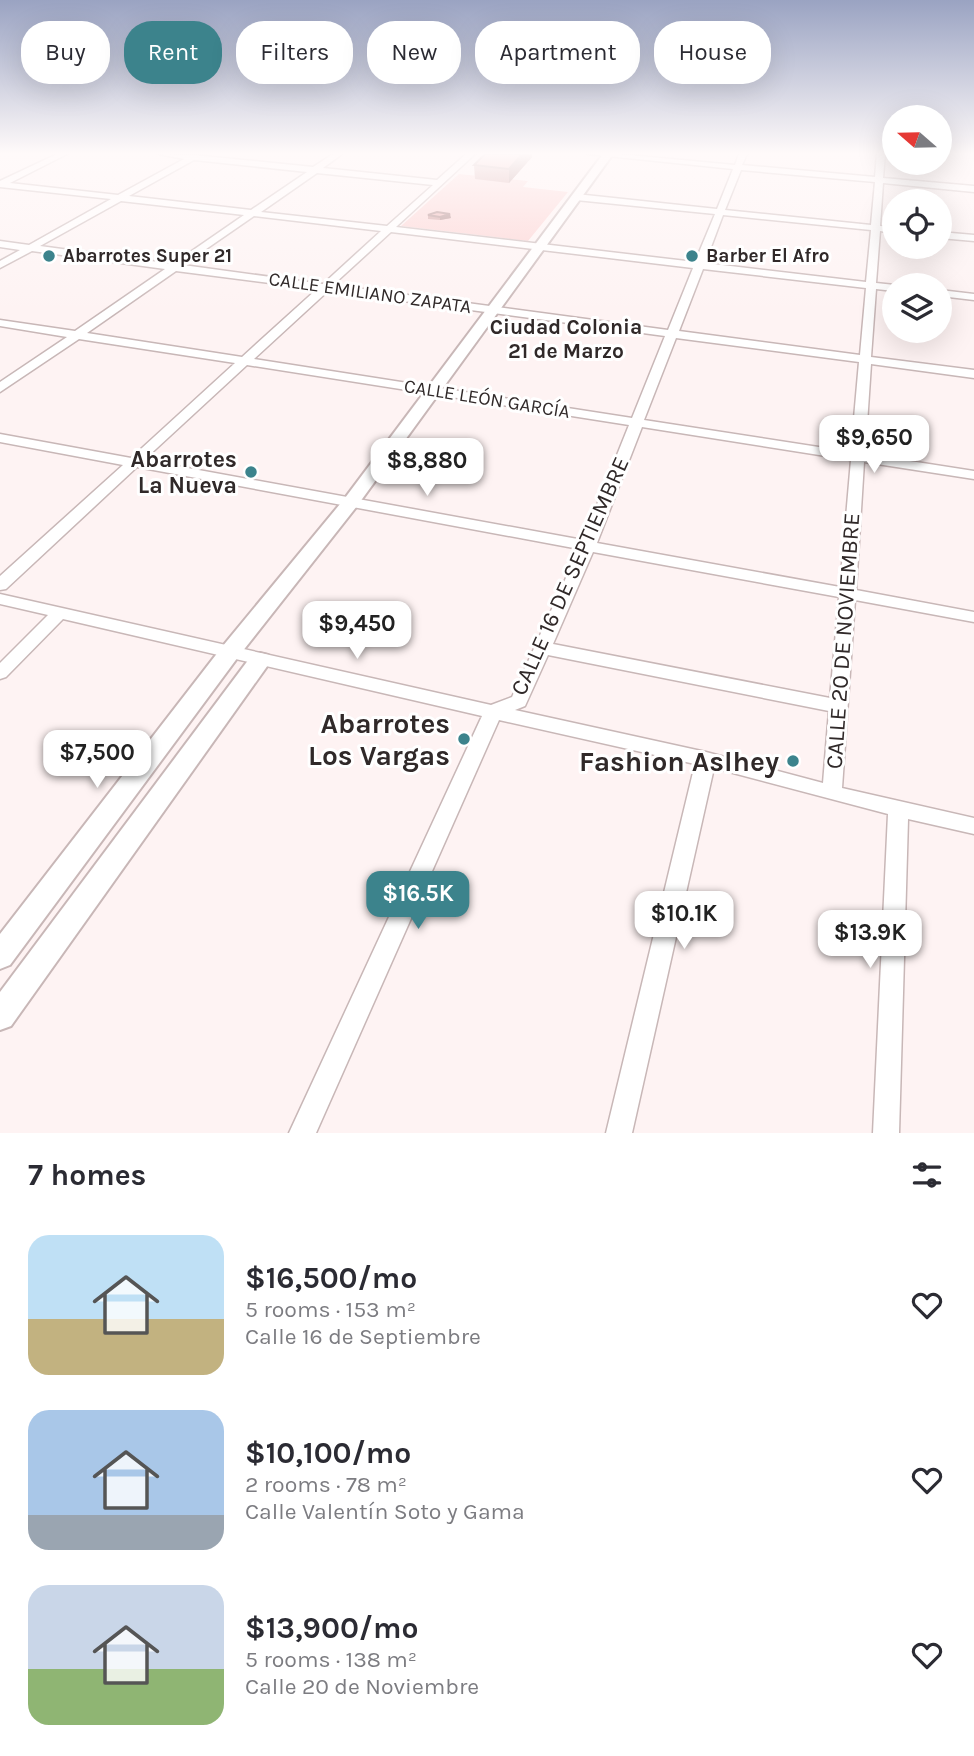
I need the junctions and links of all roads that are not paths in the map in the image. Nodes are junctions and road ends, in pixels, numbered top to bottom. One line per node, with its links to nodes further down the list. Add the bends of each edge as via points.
1 (104, 207): 18 (street)
2 (199, 207): 10 (street)
3 (262, 207): 10 (street)
4 (414, 207): 12 (street)
5 (569, 207): 17 (street)
6 (671, 207): 9 (street)
7 (722, 207): 9 (street, CALLE 16 DE SEPTIEMBRE)
8 (877, 207): 11 (street, CALLE 20 DE NOVIEMBRE)
9 (720, 212): 11 (street); 20 (street, CALLE 16 DE SEPTIEMBRE)
10 (253, 213): 12 (street); 21 (street)
11 (876, 228): 13 (street); 22 (street, CALLE 20 DE NOVIEMBRE)
12 (389, 229): 17 (street); 24 (street)
13 (882, 229)
14 (952, 236): 15 (street)
15 (974, 238)
16 (0, 244): 18 (street, CALLE EMILIANO ZAPATA)
17 (540, 247): 20 (street); 27 (street)
18 (30, 248): 19 (street); 21 (street, CALLE EMILIANO ZAPATA)
19 (0, 265)
20 (700, 265): 22 (street); 29 (street, CALLE 16 DE SEPTIEMBRE)
21 (175, 267): 24 (street, CALLE EMILIANO ZAPATA); 30 (street)
22 (871, 285): 23 (street); 31 (street, CALLE 20 DE NOVIEMBRE)
23 (882, 286)
24 (325, 288): 27 (street, CALLE EMILIANO ZAPATA); 32 (street)
25 (952, 294): 26 (street)
26 (974, 297)
27 (493, 310): 29 (street, CALLE EMILIANO ZAPATA); 35 (street)
28 (0, 323): 30 (street, CALLE LEÓN GARCÍA)
29 (672, 333): 31 (street, CALLE EMILIANO ZAPATA); 36 (street, CALLE 16 DE SEPTIEMBRE)
30 (77, 335): 32 (street, CALLE LEÓN GARCÍA); 34 (street)
31 (866, 359): 33 (street, CALLE EMILIANO ZAPATA); 38 (street, CALLE 20 DE NOVIEMBRE)
32 (245, 361): 35 (street, CALLE LEÓN GARCÍA); 39 (street)
33 (974, 374)
34 (0, 388)
35 (433, 391): 36 (street, CALLE LEÓN GARCÍA); 41 (street)
36 (636, 422): 38 (street, CALLE LEÓN GARCÍA); 42 (street, CALLE 16 DE SEPTIEMBRE)
37 (0, 438): 39 (street)
38 (858, 457): 40 (street, CALLE LEÓN GARCÍA); 44 (street, CALLE 20 DE NOVIEMBRE)
39 (134, 463): 41 (street); 43 (street)
40 (974, 475)
41 (351, 502): 42 (street); 49 (street)
42 (588, 546): 44 (street); 48 (street, CALLE 16 DE SEPTIEMBRE)
43 (0, 585)
44 (847, 594): 47 (street); 52 (street, CALLE 20 DE NOVIEMBRE)
45 (0, 598): 46 (street)
46 (61, 612): 49 (street); 51 (street)
47 (974, 617)
48 (543, 648): 52 (street); 53 (street, CALLE 16 DE SEPTIEMBRE, via 519,701)
49 (230, 652): 50 (street); 58 (street)
50 (260, 660): 53 (street); 59 (street)
51 (0, 673)
52 (838, 705): 55 (street, CALLE 20 DE NOVIEMBRE)
53 (494, 711): 54 (street); 60 (street, CALLE 16 DE SEPTIEMBRE)
54 (706, 760): 55 (street); 61 (street)
55 (832, 793): 56 (street)
56 (898, 808): 57 (street); 62 (street)
57 (974, 826)
58 (0, 956)
59 (0, 1016)
60 (302, 1133)
61 (619, 1133)
62 (886, 1133)

